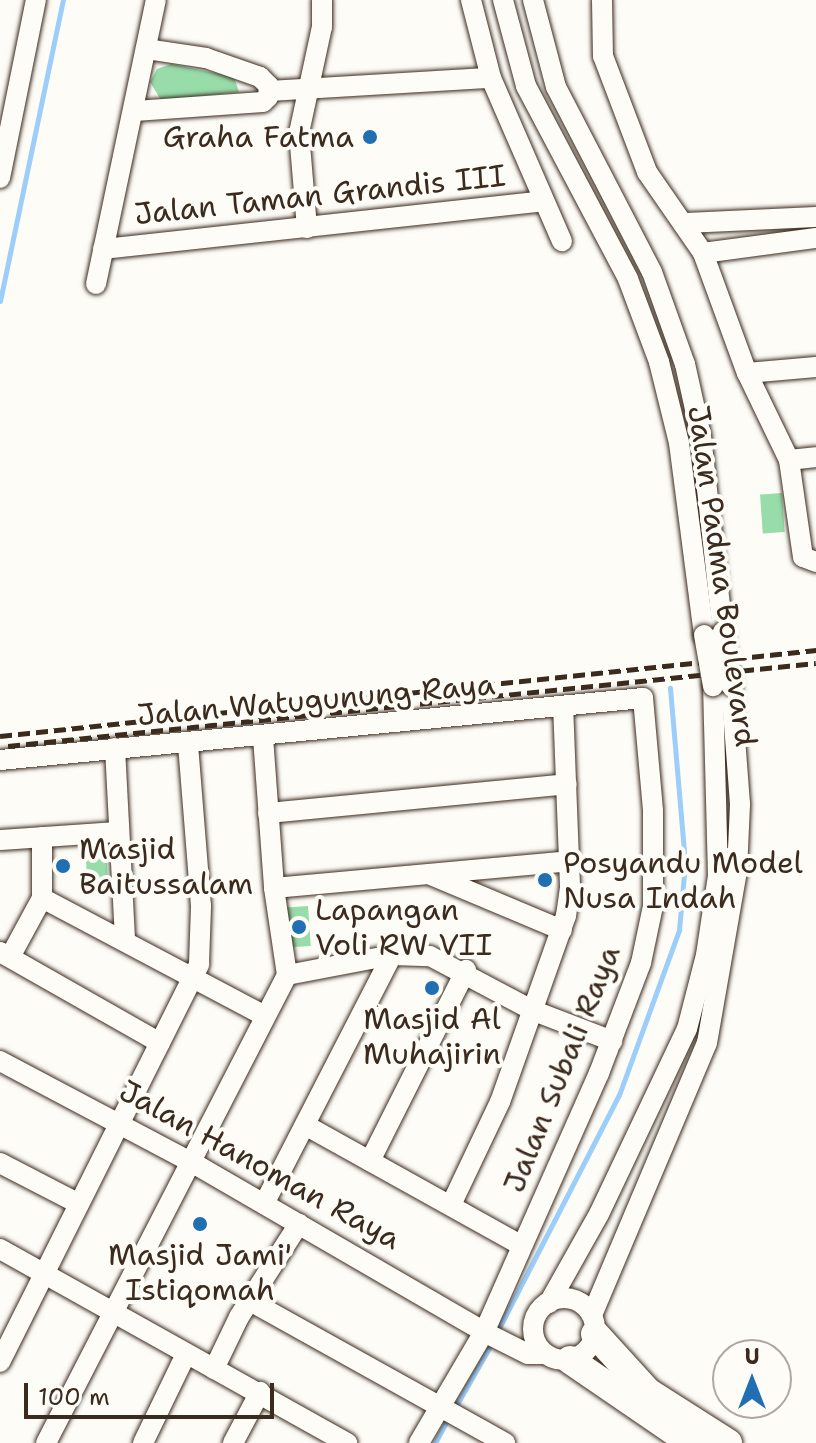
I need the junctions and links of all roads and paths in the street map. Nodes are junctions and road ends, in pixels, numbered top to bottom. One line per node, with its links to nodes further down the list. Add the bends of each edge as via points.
1 (36, 0): 13 (street)
2 (156, 0): 8 (street)
3 (322, 0): 11 (street, via 322,27)
4 (471, 0): 9 (street)
5 (503, 0): 28 (street, Jalan Padma Boulevard, via 526,86 628,279 659,362)
6 (533, 0): 28 (street, Jalan Padma Boulevard, via 556,87 652,272 685,364 701,436)
7 (602, 0): 16 (street, via 603,56 647,172)
8 (146, 49): 10 (street, via 206,58 260,77); 12 (street)
9 (491, 78): 11 (street); 14 (street)
10 (269, 91): 11 (street); 12 (street, via 263,102)
11 (305, 91): 17 (street, via 299,133)
12 (135, 111): 20 (street)
13 (0, 178)
14 (542, 201): 17 (street, Jalan Taman Grandis III); 19 (street)
15 (816, 217): 16 (street)
16 (686, 223): 21 (street)
17 (307, 228): 20 (street, Jalan Taman Grandis III)
18 (816, 238): 21 (street)
19 (562, 241)
20 (103, 249): 22 (street)
21 (703, 253): 24 (street)
22 (96, 284)
23 (816, 367): 24 (street)
24 (747, 373): 26 (street)
25 (816, 457): 26 (street)
26 (789, 460): 27 (street, via 803,557)
27 (813, 562)
28 (714, 634): 29 (street, Jalan Padma Boulevard, bridge)
29 (722, 685): 65 (street, Jalan Padma Boulevard, via 718,876 706,955 687,1029); 67 (street, Jalan Padma Boulevard, via 740,804 724,958 707,1043)
30 (636, 695): 31 (street, Jalan Watugunung Raya); 54 (street, Jalan Subali Raya, via 647,706 653,906 641,963)
31 (563, 706): 32 (street, Jalan Watugunung Raya); 36 (street)
32 (263, 737): 33 (street, Jalan Watugunung Raya); 37 (street)
33 (188, 743): 34 (street, Jalan Watugunung Raya); 51 (street, via 201,906 200,960)
34 (115, 748): 35 (street, Jalan Watugunung Raya); 38 (street)
35 (0, 760)
36 (567, 784): 37 (street); 41 (street)
37 (268, 813): 43 (street)
38 (118, 832): 39 (street); 46 (street)
39 (42, 837): 40 (street); 44 (street)
40 (0, 840)
41 (569, 861): 42 (street); 45 (street)
42 (427, 874): 43 (street); 45 (street)
43 (274, 888): 50 (street)
44 (42, 898): 46 (street); 47 (street)
45 (562, 930): 52 (street)
46 (125, 940): 51 (street)
47 (5, 955): 55 (street)
48 (392, 955): 49 (street, via 430,956); 50 (street); 58 (street)
49 (466, 970): 52 (street); 59 (street)
50 (287, 975): 53 (street)
51 (193, 979): 53 (street); 55 (street)
52 (534, 1011): 54 (street); 64 (street, via 500,1102)
53 (265, 1016): 61 (street)
54 (612, 1041): 68 (street, Jalan Subali Raya)
55 (160, 1043): 57 (street)
56 (0, 1061): 57 (street, Jalan Hanoman Raya)
57 (117, 1123): 61 (street, Jalan Hanoman Raya); 62 (street)
58 (305, 1125): 59 (street); 63 (street)
59 (370, 1161): 64 (street)
60 (0, 1163): 62 (street)
61 (193, 1163): 63 (street, Jalan Hanoman Raya); 73 (street)
62 (79, 1204): 70 (street)
63 (264, 1204): 66 (street, Jalan Hanoman Raya)
64 (451, 1205): 68 (street)
65 (599, 1214): 67 (street); 72 (street, Jalan Padma Boulevard)
66 (299, 1224): 71 (street); 76 (street, Jalan Hanoman Raya)
67 (628, 1224): 74 (street, Jalan Padma Boulevard)
68 (521, 1245): 76 (street, Jalan Subali Raya)
69 (0, 1249): 70 (street)
70 (42, 1275): 73 (street); 79 (street)
71 (250, 1301): 80 (street); 82 (street)
72 (549, 1303): 74 (street, via 569,1299); 75 (street)
73 (112, 1314): 77 (street); 84 (street)
74 (594, 1324): 78 (street, via 587,1351); 91 (street, via 648,1392)
75 (533, 1329): 76 (street); 78 (street)
76 (498, 1339): 78 (street, Jalan Hanoman Raya); 82 (street, Jalan Subali Raya)
77 (186, 1354): 80 (street); 85 (street)
78 (558, 1357): 90 (street, Jalan Hanoman Raya)
79 (0, 1362)
80 (214, 1369): 81 (street)
81 (260, 1392): 83 (street); 86 (street)
82 (451, 1411): 88 (street, Jalan Subali Raya); 89 (street)
83 (325, 1437): 87 (street)
84 (46, 1443)
85 (143, 1443)
86 (233, 1443)
87 (347, 1443)
88 (419, 1443)
89 (505, 1443)
90 (691, 1443)
91 (728, 1443)

